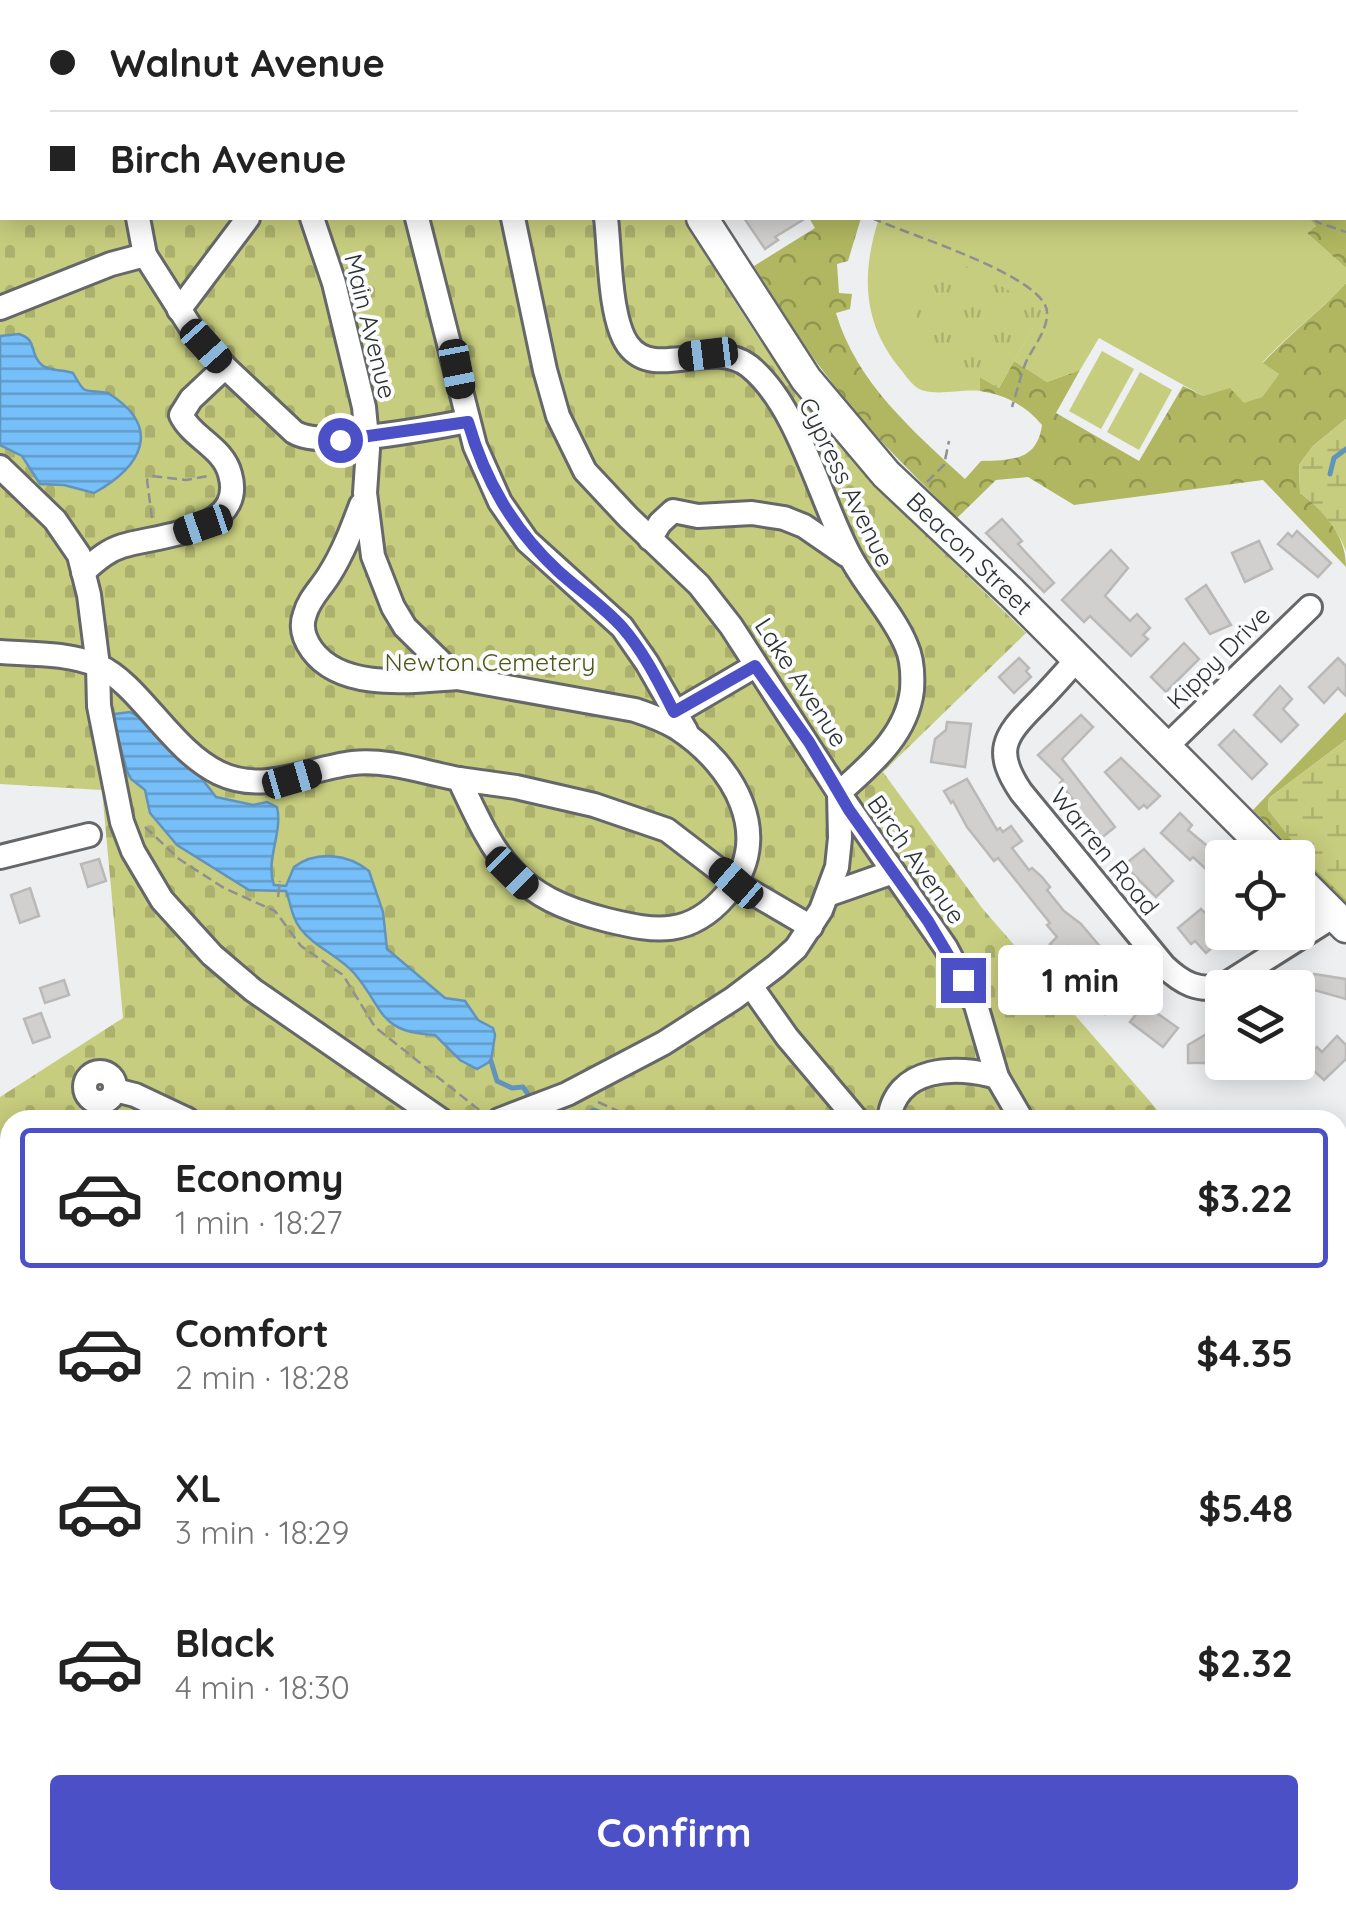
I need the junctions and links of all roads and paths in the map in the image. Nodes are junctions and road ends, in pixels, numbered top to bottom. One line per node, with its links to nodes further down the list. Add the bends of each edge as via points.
1 (138, 220): 11 (street)
2 (246, 220): 13 (street)
3 (313, 220): 17 (street, Main Avenue, via 334,283)
4 (417, 220): 16 (street)
5 (513, 220): 24 (street, Lake Avenue, via 558,416 584,470)
6 (606, 220): 25 (street, Cypress Avenue, via 618,318 629,347 648,360 725,355 752,368 797,435)
7 (703, 220): 29 (main road, Beacon Street, via 834,415)
8 (877, 220): 15 (path, via 944,245 1041,298 1046,324)
9 (1316, 220): 10 (path)
10 (1346, 232)
11 (145, 254): 12 (street); 13 (street)
12 (0, 308)
13 (179, 310): 14 (street)
14 (225, 366): 17 (street, via 304,438 321,442); 19 (street, via 182,415)
15 (1012, 407)
16 (468, 422): 17 (street); 33 (street, via 483,468 514,524 622,627 647,663)
17 (367, 434): 22 (street, Main Avenue)
18 (948, 441): 21 (path, via 944,464)
19 (227, 466): 23 (street, via 232,494 226,507 203,525); 23 (path, via 200,478 147,480)
20 (0, 468): 26 (street, via 68,536)
21 (922, 487)
22 (365, 494): 32 (street, Main Avenue, via 373,556 392,607); 32 (street, via 350,537 304,616 308,645 320,662 358,676 387,682)
23 (154, 539): 26 (street, via 112,550)
24 (650, 539): 25 (street, via 673,512 752,513 804,526); 31 (street, Lake Avenue, via 698,585)
25 (850, 558): 36 (street, Cypress Avenue, via 908,647 912,687 909,708 887,748)
26 (83, 572): 30 (street)
27 (1310, 607): 34 (street, Kippy Drive)
28 (0, 652): 30 (street)
29 (1078, 658): 34 (main road, Beacon Street); 47 (street, Warren Road, via 1015,724 1004,759 1022,792 1164,966 1182,983 1212,989)
30 (98, 666): 35 (street, via 219,773 264,783 355,763); 37 (street)
31 (755, 666): 33 (street); 36 (street, Lake Avenue)
32 (457, 678): 33 (street)
33 (668, 716): 43 (street, via 732,786 749,824 746,863)
34 (1166, 748): 39 (main road, Beacon Street)
35 (460, 780): 43 (street, via 636,817 666,830); 43 (street, via 512,873 527,888 583,914 648,929 677,928 707,914)
36 (839, 792): 41 (street, Birch Avenue); 44 (street, via 839,852)
37 (124, 825): 54 (street, via 162,900 212,955); 55 (path, via 145,827 224,888 268,906 301,946 343,975 375,1027)
38 (89, 835): 40 (street)
39 (1258, 840)
40 (0, 857)
41 (893, 872): 44 (street); 50 (street, Birch Avenue, via 976,1005)
42 (280, 881): 46 (path)
43 (736, 883): 48 (street)
44 (826, 895): 48 (street)
45 (1315, 896): 47 (main road)
46 (278, 897)
47 (1340, 921)
48 (811, 927): 49 (street)
49 (751, 986): 52 (street, via 664,1043); 58 (street)
50 (997, 1077): 59 (street, via 938,1070 920,1076); 60 (street, Birch Avenue)
51 (115, 1090): 53 (street)
52 (567, 1094): 56 (street); 57 (path)
53 (167, 1110)
54 (427, 1110)
55 (483, 1110)
56 (523, 1110)
57 (620, 1110)
58 (849, 1110)
59 (893, 1110)
60 (1016, 1110)

